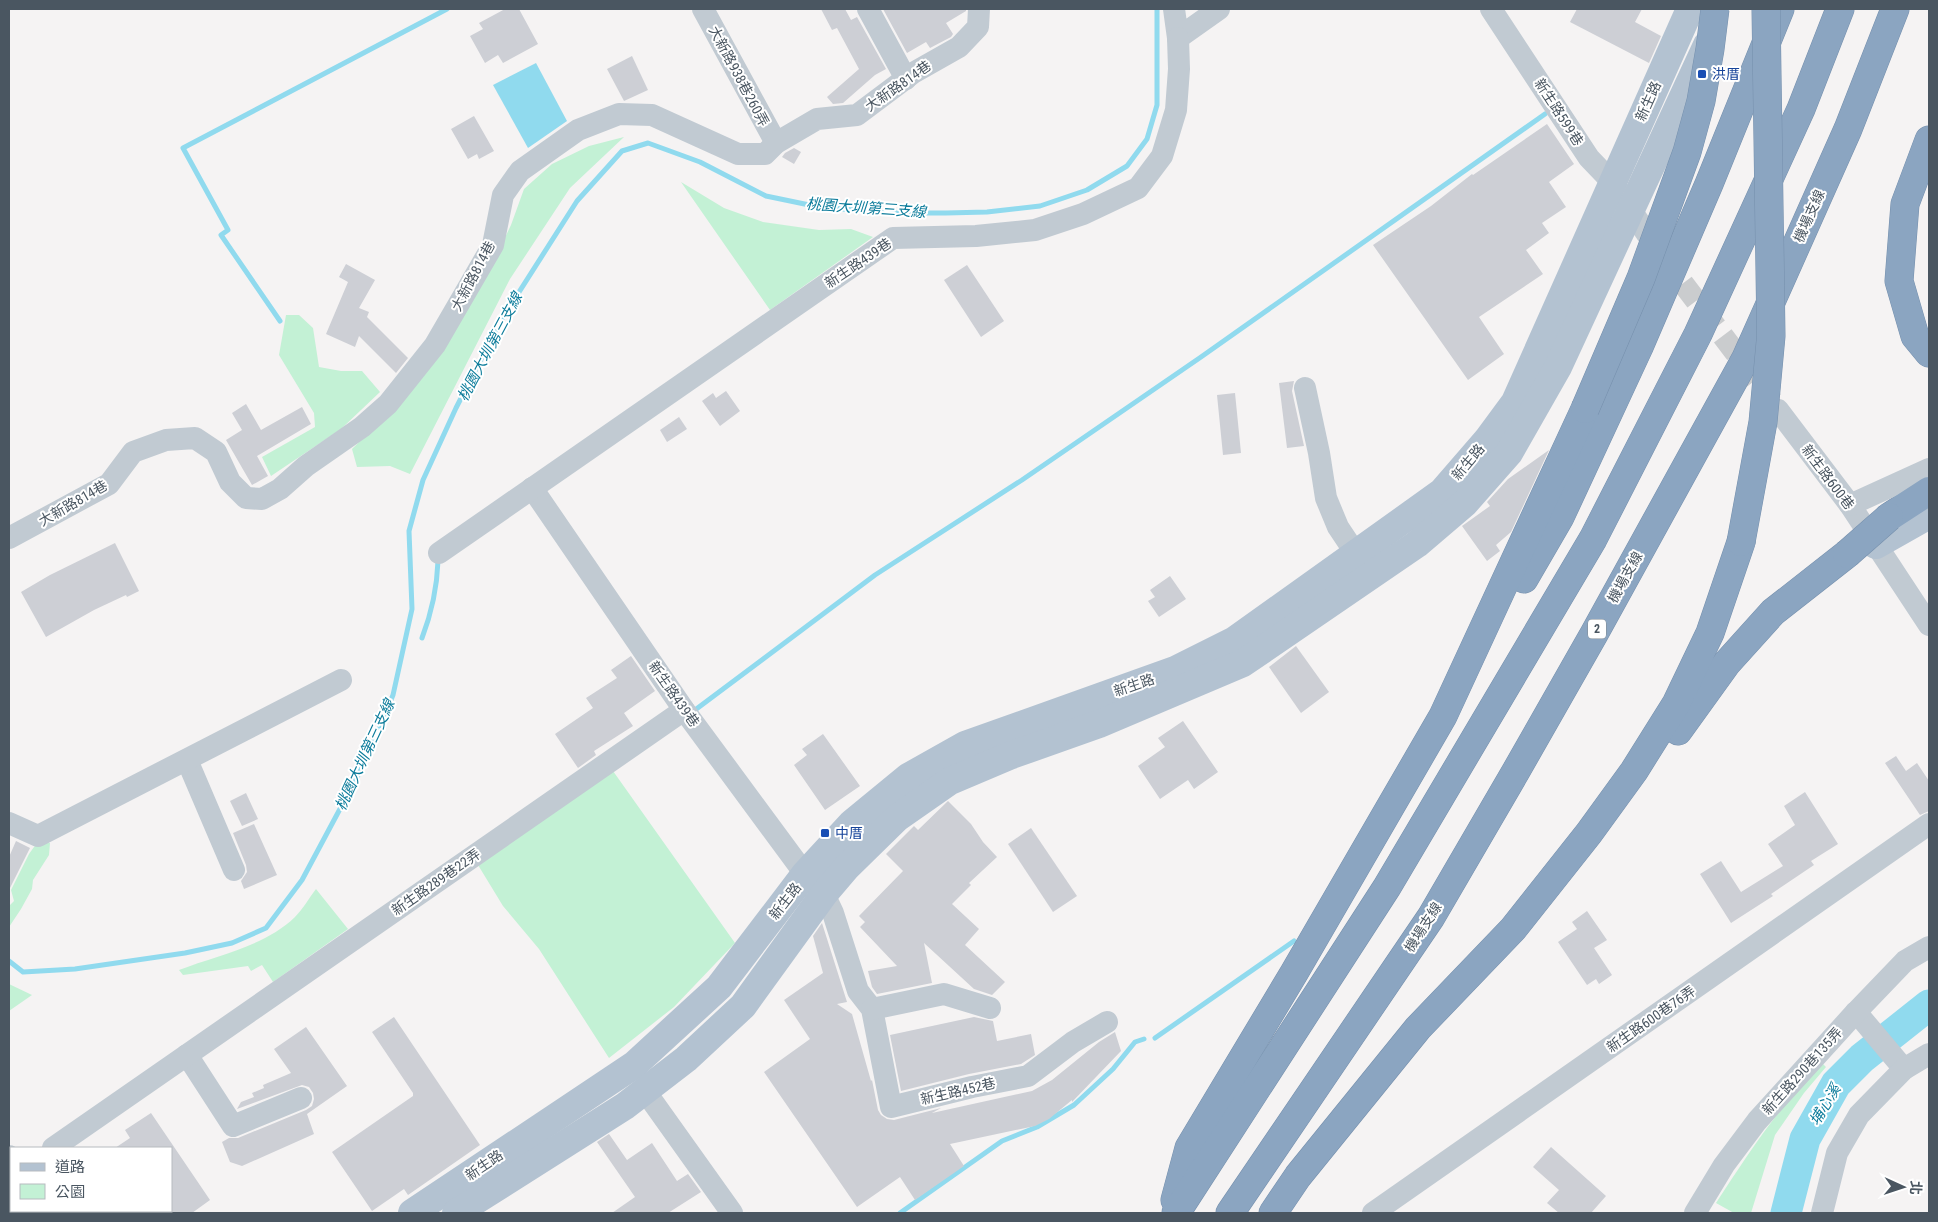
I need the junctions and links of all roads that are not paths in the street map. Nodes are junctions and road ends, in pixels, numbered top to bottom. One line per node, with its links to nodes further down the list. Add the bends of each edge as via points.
1 (704, 9): 16 (street, 大新路938巷260弄)
2 (868, 9): 15 (street)
3 (979, 9): 15 (street, 大新路814巷, via 978,27 959,47)
4 (1174, 9): 14 (street, 新生路439巷)
5 (1219, 9): 14 (street)
6 (1491, 9): 18 (street, 新生路599巷, via 1589,158)
7 (1690, 9): 18 (main road, 新生路)
8 (1715, 9): 36 (highway, bridge, via 1701,101 1687,152 1640,278 1585,409)
9 (1724, 9): 19 (main road, 新生路)
10 (1766, 9): 43 (highway, bridge, via 1770,336 1763,422 1741,542 1710,633 1676,704 1634,771)
11 (1780, 9): 36 (highway, via 1639,347 1560,517)
12 (1840, 9): 59 (highway, via 1801,108 1698,334 1593,540 1387,887)
13 (1895, 9): 60 (highway, 機場支線 / 2, via 1848,129 1746,358 1594,634 1430,917)
14 (1178, 38): 25 (street, 新生路439巷, via 1180,69 1176,110 1162,156 1138,188 1083,214 1035,230 976,236 893,238)
15 (906, 79): 16 (street, 大新路814巷, via 857,115 817,119)
16 (776, 143): 29 (street, 大新路814巷, via 766,154 738,154 652,115 619,114 578,130 520,171 503,195 493,245 435,345 388,404 280,489 262,499 246,498 230,482 216,452 195,438 166,440 133,452 109,484)
17 (1926, 149): 21 (highway, via 1905,204 1899,281 1915,336)
18 (1612, 182): 19 (street, 新生路599巷); 32 (main road, 新生路, via 1515,402 1442,492)
19 (1631, 211): 20 (street); 42 (main road, 新生路, via 1558,367 1509,452 1465,503 1424,538 1244,664 950,781 897,818)
20 (1647, 234)
21 (1929, 353)
22 (1305, 388): 32 (street, via 1326,498 1338,527)
23 (1778, 410): 27 (street, 新生路600巷)
24 (1929, 469): 27 (street)
25 (532, 488): 31 (street, 新生路439巷); 35 (street, 新生路439巷)
26 (1929, 491): 43 (highway, bridge, via 1889,517 1773,612 1727,663 1619,819 1587,859 1559,890)
27 (1850, 505): 30 (street, 新生路600巷)
28 (1929, 515): 30 (main road)
29 (9, 538)
30 (1876, 545): 33 (street)
31 (439, 553)
32 (1356, 554): 41 (main road, 新生路, via 1235,640 1175,670 965,746 908,778 852,823)
33 (1929, 625)
34 (341, 680): 37 (street)
35 (684, 710): 41 (street, 新生路439巷); 49 (street, 新生路289巷22弄)
36 (1443, 716): 58 (highway, via 1189,1148)
37 (187, 760): 38 (street, via 38,836); 40 (street)
38 (9, 823)
39 (1929, 824): 62 (street, 新生路600巷76弄)
40 (234, 870)
41 (805, 874): 42 (street, 新生路439巷); 55 (main road, 新生路, via 719,987 634,1065)
42 (824, 894): 46 (street, 新生路452巷, via 858,991); 52 (main road, 新生路, via 743,1006 686,1059)
43 (1513, 929): 61 (highway, via 1418,1028 1310,1161)
44 (1929, 947): 47 (street, 新生路290巷135弄, via 1905,961)
45 (990, 1008): 46 (street, via 944,994)
46 (872, 1009): 48 (street, 新生路452巷, via 891,1107 1028,1076)
47 (1856, 1012): 51 (street); 63 (street, 新生路290巷135弄, via 1757,1121 1724,1165)
48 (1107, 1022)
49 (188, 1055): 53 (street, via 233,1126); 54 (street, 新生路289巷22弄)
50 (1928, 1058): 51 (street)
51 (1904, 1069): 64 (street, via 1859,1115 1837,1152)
52 (645, 1091): 56 (main road, 新生路); 57 (street)
53 (301, 1098)
54 (54, 1147)
55 (412, 1213)
56 (456, 1213)
57 (732, 1213)
58 (1172, 1213)
59 (1176, 1213)
60 (1230, 1213)
61 (1273, 1213)
62 (1374, 1213)
63 (1695, 1213)
64 (1822, 1213)

